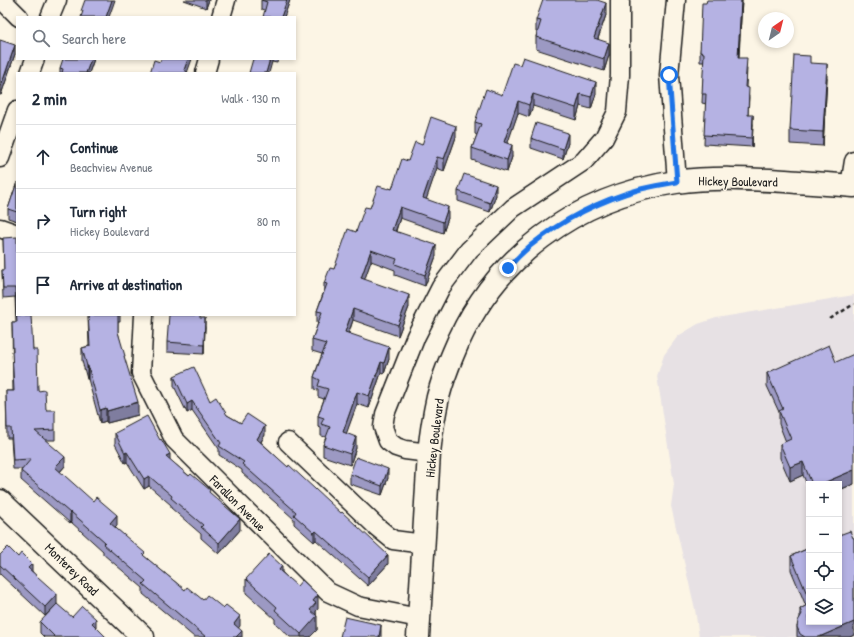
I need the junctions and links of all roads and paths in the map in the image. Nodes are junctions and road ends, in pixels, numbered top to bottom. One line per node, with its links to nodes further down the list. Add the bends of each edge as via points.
1 (2, 0): 6 (street)
2 (57, 0): 7 (street)
3 (226, 0): 8 (street)
4 (620, 0): 24 (street, via 620,75 617,112 604,138 584,161 514,208 469,250 441,286 416,336 385,414 383,427 388,441 396,447)
5 (676, 0): 16 (street, via 669,75)
6 (19, 16)
7 (50, 16)
8 (221, 16)
9 (35, 60): 11 (street)
10 (209, 60): 12 (street)
11 (30, 72)
12 (205, 72)
13 (16, 113): 14 (street)
14 (0, 158)
15 (854, 161): 17 (street)
16 (677, 182): 17 (main road, Hickey Boulevard, via 750,179); 24 (main road, Hickey Boulevard, via 641,189 608,200 579,214 551,230 508,268 472,314 458,342 438,395)
17 (852, 186)
18 (0, 228): 19 (street)
19 (16, 234)
20 (854, 304): 22 (path)
21 (144, 316): 27 (street, Farallon Avenue, via 141,373 174,439 328,592 358,606)
22 (830, 319)
23 (288, 442): 26 (street, via 393,540)
24 (429, 453): 26 (main road, Hickey Boulevard)
25 (0, 501): 28 (main road, Monterey Road)
26 (424, 544): 27 (main road, Hickey Boulevard)
27 (419, 627)
28 (143, 637)

